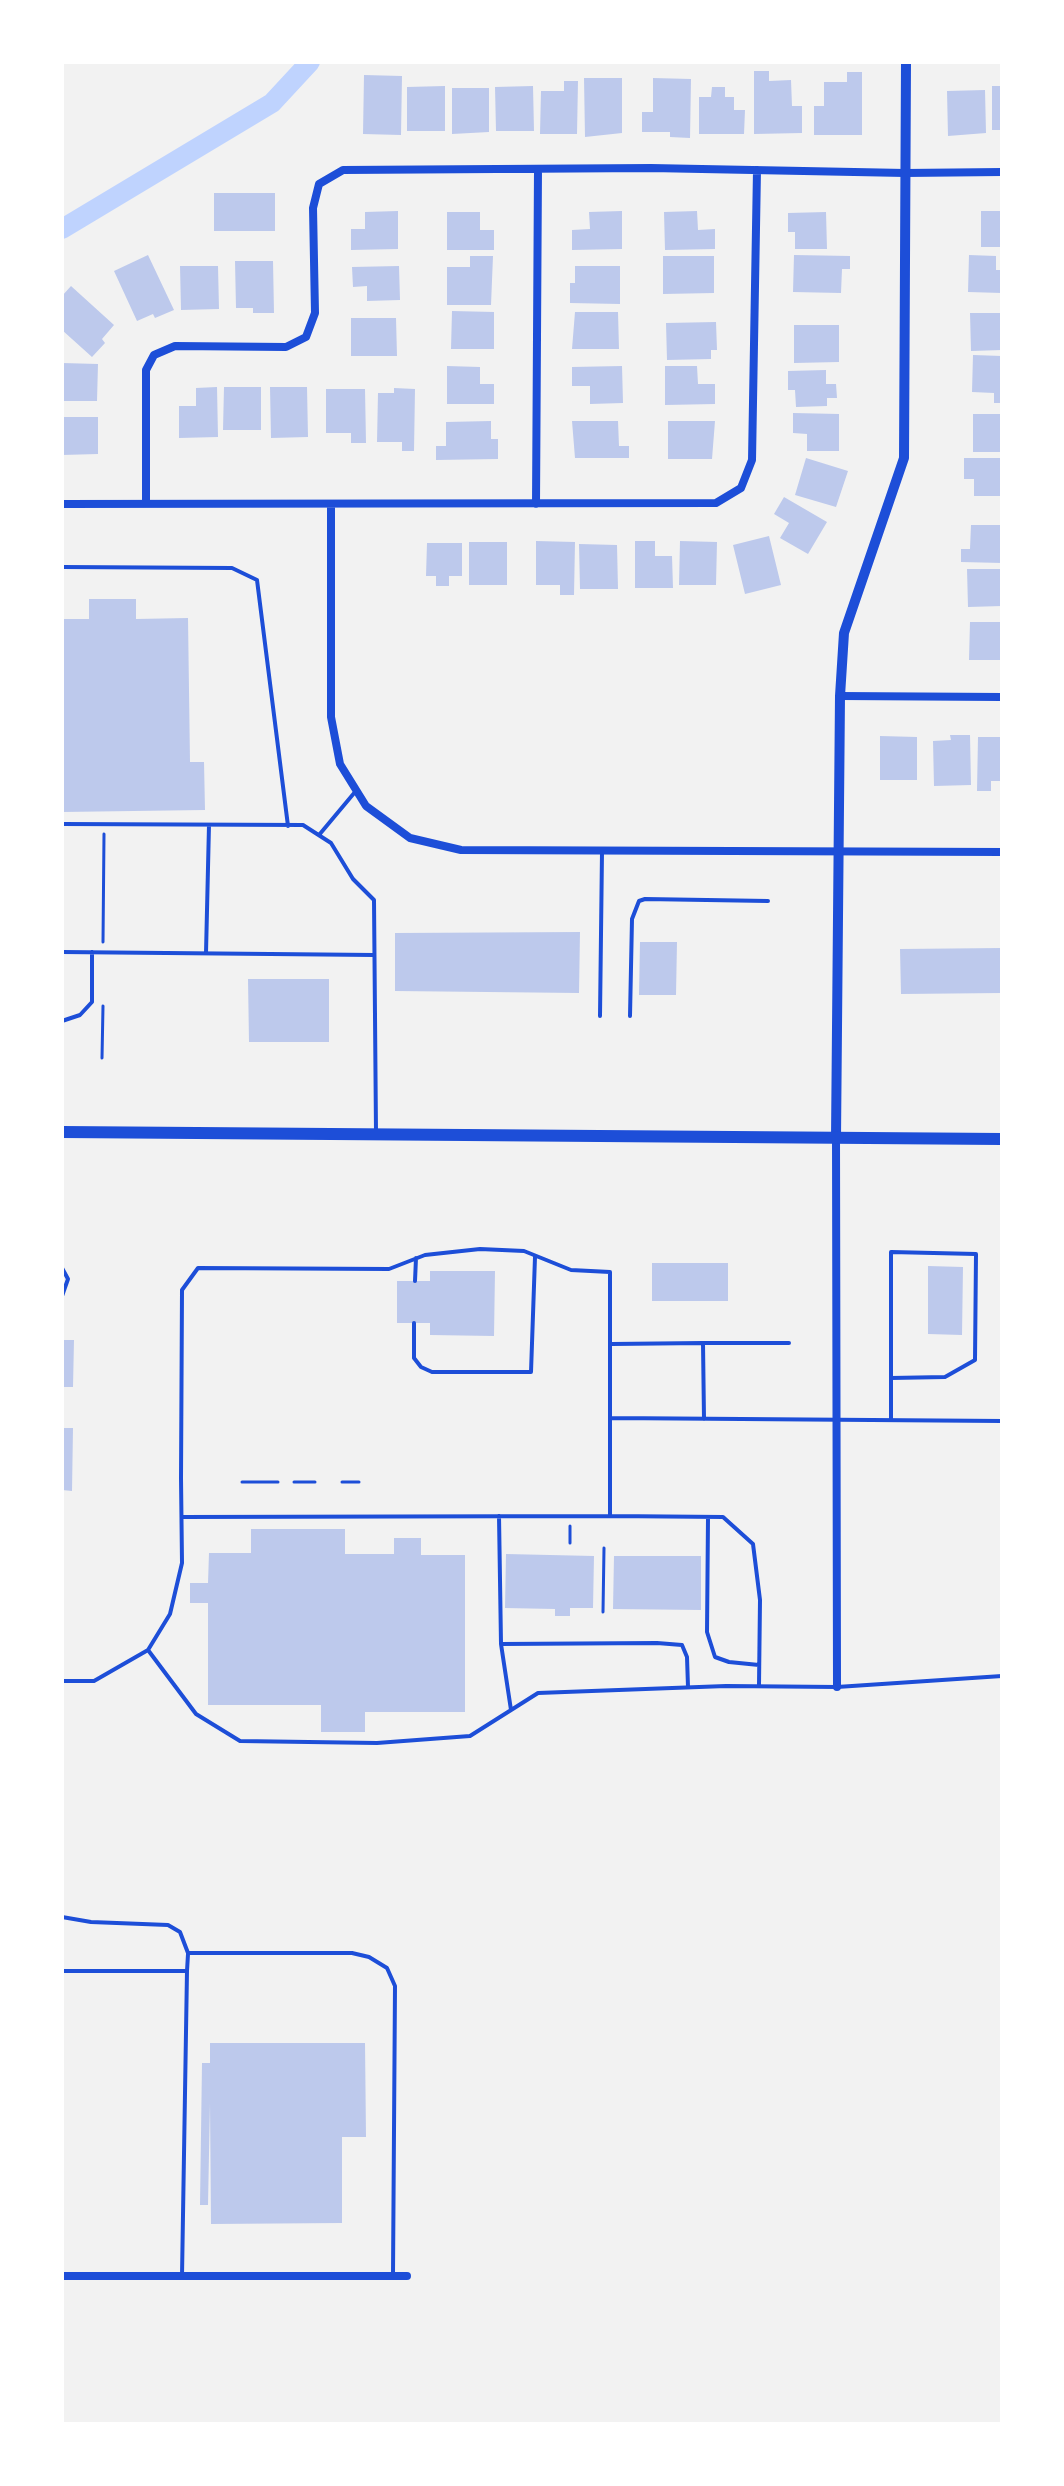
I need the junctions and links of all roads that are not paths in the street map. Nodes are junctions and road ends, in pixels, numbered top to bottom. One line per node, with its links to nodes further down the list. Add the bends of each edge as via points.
1 (906, 62): 5 (street)
2 (538, 169): 3 (street); 7 (street, via 343,170 319,184 313,208 315,313 306,337 286,347 175,346 154,355 146,370); 9 (street)
3 (757, 170): 5 (street); 9 (street, via 752,460 741,488 716,503)
4 (1002, 172): 5 (street)
5 (905, 173): 11 (street, via 904,458 844,633)
6 (62, 504): 7 (street)
7 (146, 504): 8 (street)
8 (331, 504): 9 (street); 13 (street, via 331,717 340,764)
9 (536, 504)
10 (62, 567): 16 (lane, via 232,568 257,580)
11 (840, 696): 12 (street); 19 (street)
12 (1002, 697)
13 (356, 790): 17 (lane); 18 (street, via 366,806 410,838 461,850)
14 (62, 824): 15 (lane)
15 (209, 825): 16 (lane); 24 (lane)
16 (288, 826): 17 (lane, via 303,825)
17 (319, 835): 25 (lane, via 374,900)
18 (602, 850): 19 (street); 26 (lane)
19 (839, 850): 20 (street); 31 (street)
20 (1002, 852)
21 (768, 901): 27 (lane, via 639,901 632,919)
22 (62, 952): 23 (lane)
23 (92, 952): 24 (lane); 28 (lane, via 92,1002 80,1015)
24 (206, 953): 25 (lane)
25 (374, 955): 30 (lane)
26 (600, 1016)
27 (630, 1016)
28 (62, 1021)
29 (62, 1132): 30 (main road)
30 (376, 1134): 31 (main road)
31 (836, 1138): 32 (main road); 45 (street)
32 (1002, 1139)
33 (535, 1256): 34 (lane, via 480,1249); 38 (lane, via 531,1372 432,1372 414,1358); 41 (lane, via 571,1270 610,1272)
34 (416, 1258): 36 (lane); 50 (lane, via 389,1269 198,1268 182,1290)
35 (62, 1268): 37 (lane, via 68,1279)
36 (415, 1281)
37 (62, 1296)
38 (414, 1323)
39 (703, 1343): 40 (lane); 41 (lane); 44 (lane)
40 (789, 1343)
41 (612, 1344): 43 (lane)
42 (891, 1378): 42 (lane, via 891,1252 976,1254 975,1360 945,1377); 46 (lane)
43 (611, 1418): 44 (lane); 49 (lane)
44 (704, 1419): 45 (lane)
45 (836, 1420): 46 (lane); 59 (street)
46 (891, 1420): 47 (lane)
47 (1002, 1421)
48 (499, 1516): 49 (lane); 50 (lane); 52 (lane)
49 (610, 1516): 51 (lane)
50 (182, 1517): 53 (lane, via 182,1563 170,1614)
51 (708, 1518): 54 (lane, via 723,1517 753,1544 760,1600); 54 (lane, via 707,1632 715,1657)
52 (501, 1644): 58 (lane, via 682,1645); 60 (lane)
53 (148, 1650): 56 (lane, via 94,1681); 60 (lane, via 196,1714 240,1741 377,1743 470,1736)
54 (759, 1665): 57 (lane)
55 (1002, 1676): 59 (lane)
56 (62, 1681)
57 (759, 1685): 58 (lane); 59 (lane)
58 (688, 1687): 60 (lane, via 538,1693)
59 (837, 1687)
60 (511, 1710)
61 (62, 1917): 62 (lane, via 168,1925 180,1932)
62 (188, 1953): 64 (lane); 67 (lane, via 352,1953 387,1968 395,1986)
63 (62, 1971): 64 (lane)
64 (187, 1971): 66 (lane)
65 (62, 2276): 66 (street)
66 (182, 2276): 67 (street)
67 (393, 2276): 68 (street)
68 (407, 2276)

